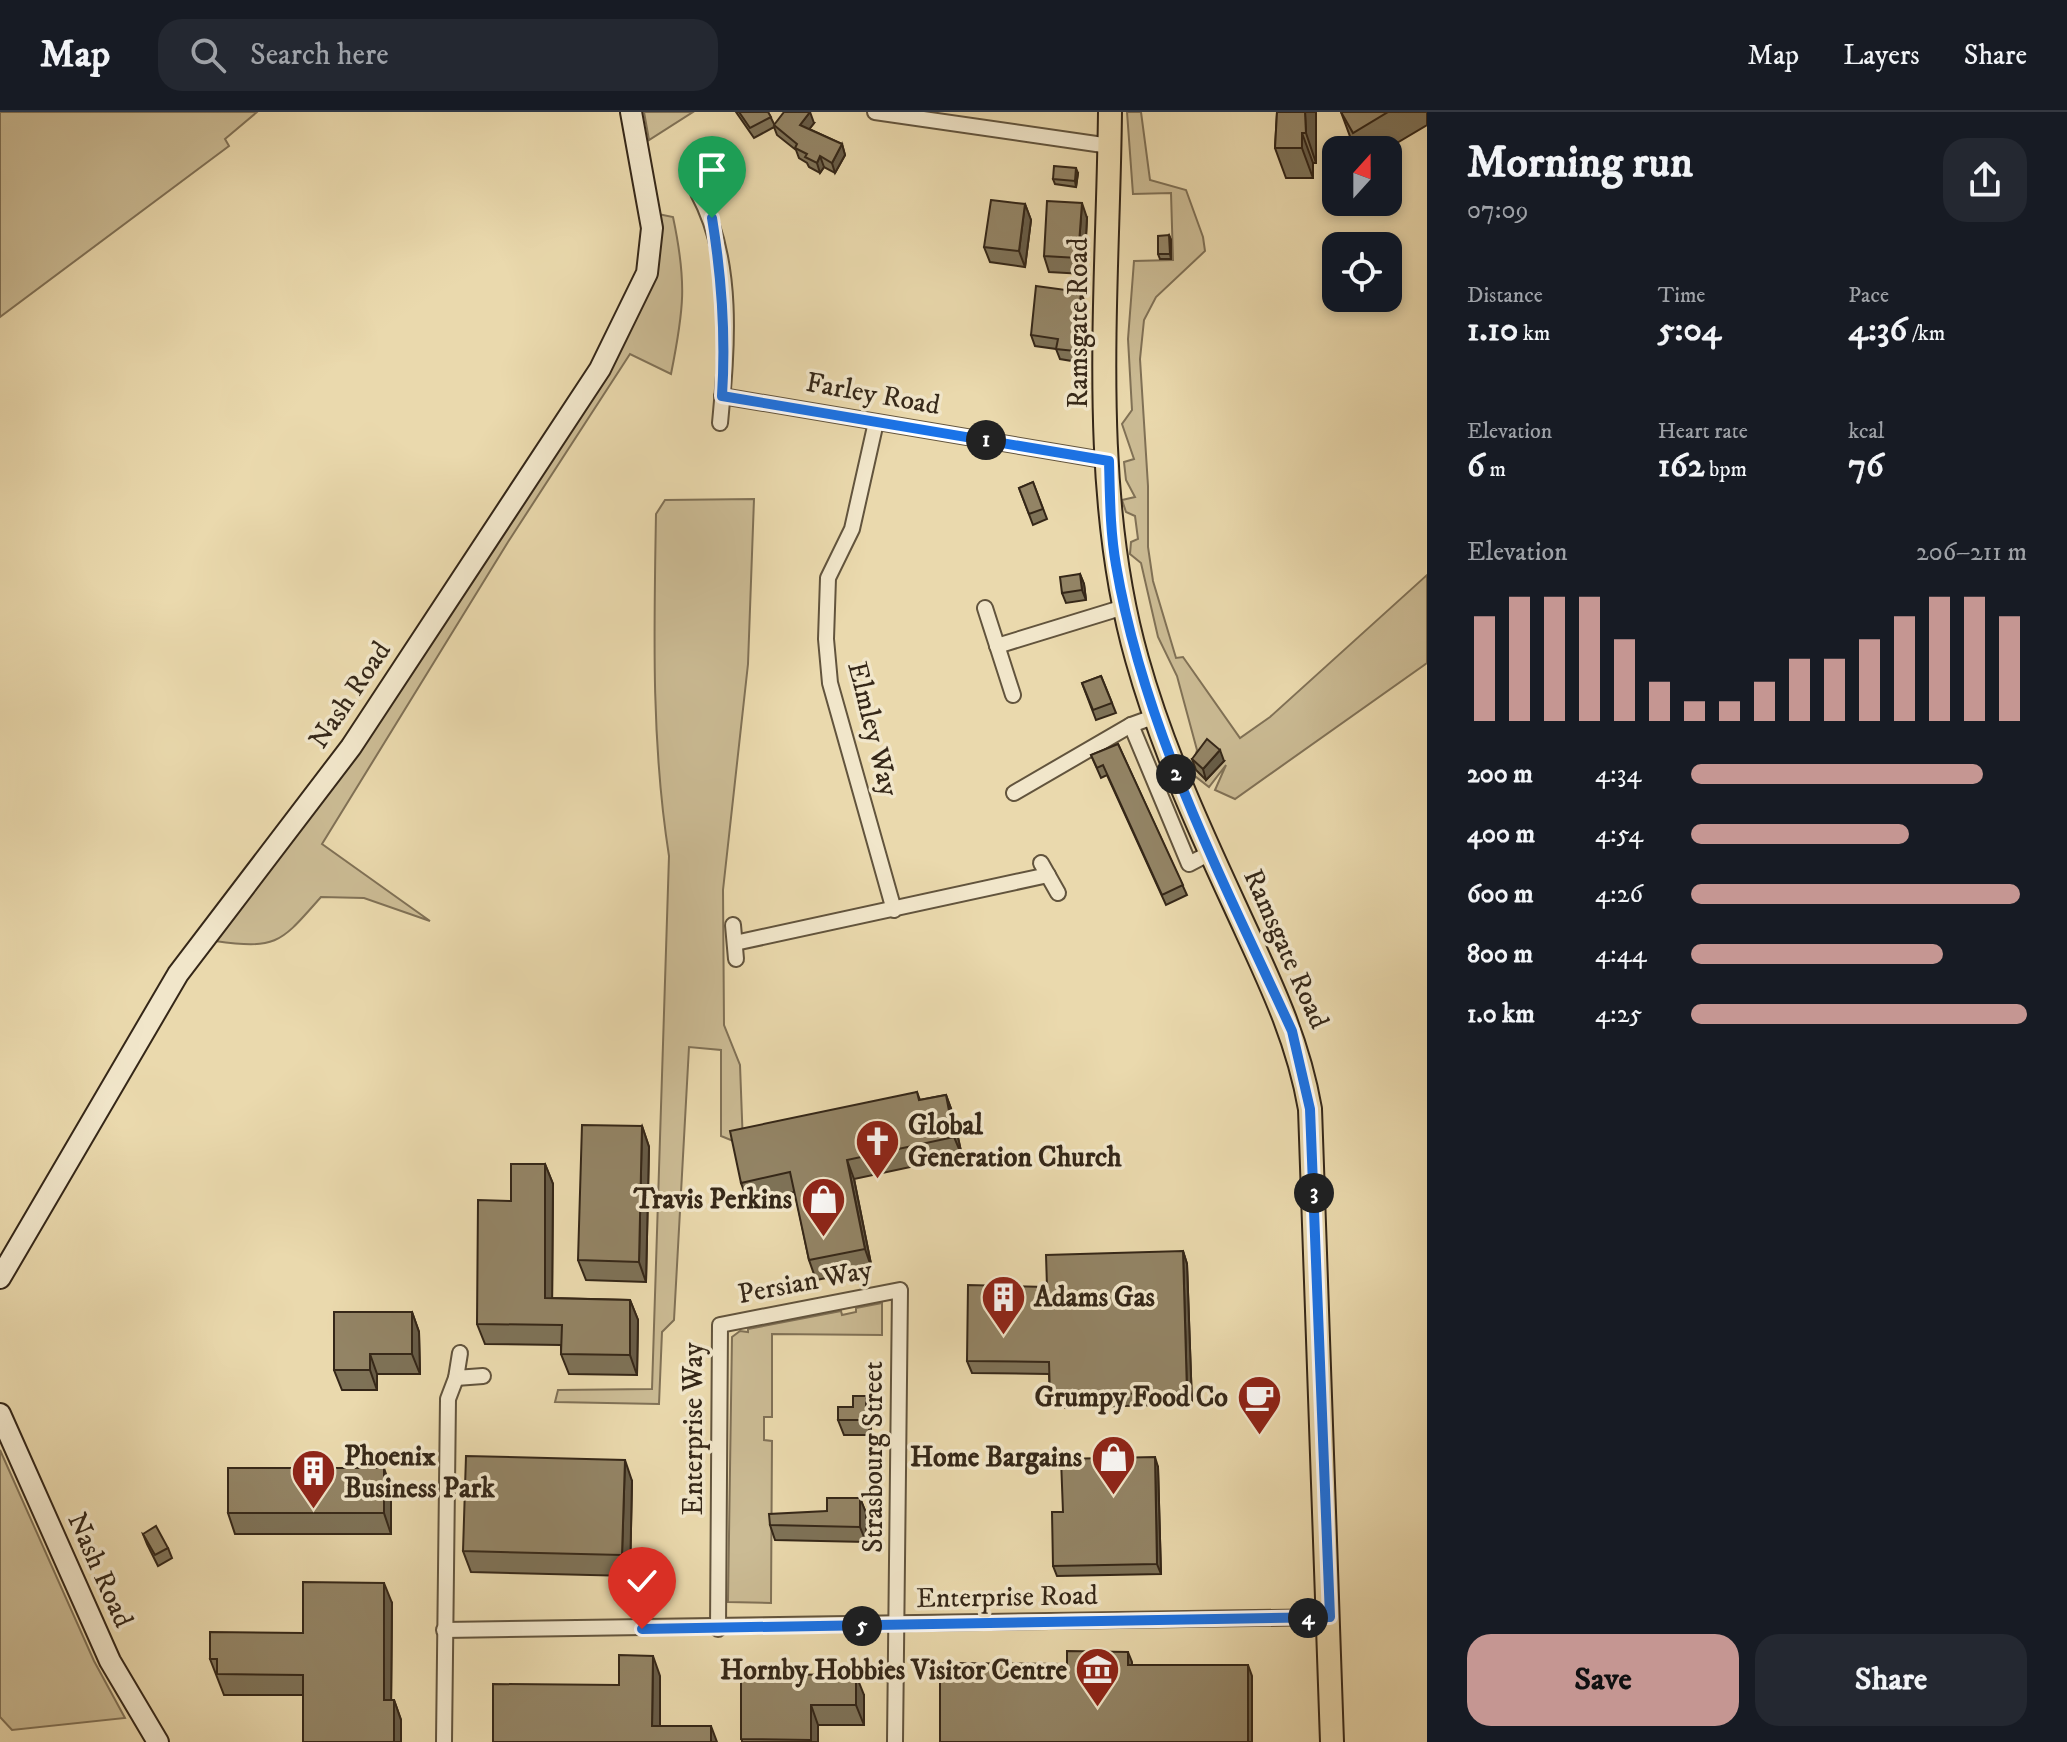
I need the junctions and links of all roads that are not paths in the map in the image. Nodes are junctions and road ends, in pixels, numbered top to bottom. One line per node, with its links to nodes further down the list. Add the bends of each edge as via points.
1 (631, 112): 23 (street, Nash Road, via 652,228 647,273 600,369 351,747 178,974)
2 (875, 112): 4 (street)
3 (1110, 112): 4 (main road, Ramsgate Road)
4 (1110, 146): 9 (main road, Ramsgate Road)
5 (698, 193): 6 (street, via 712,218 723,282)
6 (722, 396): 7 (street, Farley Road); 8 (street)
7 (876, 422): 9 (street, Farley Road); 19 (street, Elmley Way, via 852,529 828,578 826,639 830,683)
8 (720, 423)
9 (1109, 461): 10 (main road, Ramsgate Road, via 1111,524)
10 (1124, 607): 12 (street); 14 (main road, Ramsgate Road)
11 (985, 608): 12 (street)
12 (997, 646): 13 (street)
13 (1013, 695)
14 (1156, 716): 15 (street); 17 (main road, Ramsgate Road)
15 (1131, 725): 16 (street); 17 (street, Ramsgate Road, via 1189,864)
16 (1014, 793)
17 (1210, 853): 30 (main road, Ramsgate Road, via 1292,1031 1310,1109)
18 (1058, 893): 19 (street, via 1045,869)
19 (894, 910): 21 (street)
20 (733, 925): 21 (street)
21 (735, 943): 22 (street)
22 (736, 959)
23 (0, 1278)
24 (900, 1290): 25 (street, Persian Way); 31 (street, Strasbourg Street)
25 (720, 1325): 32 (street, Enterprise Way)
26 (460, 1353): 28 (street)
27 (483, 1376): 28 (street)
28 (456, 1378): 33 (street, via 448,1399)
29 (0, 1414): 34 (street, Nash Road, via 110,1661)
30 (1330, 1617): 31 (street, Enterprise Road); 37 (main road, Ramsgate Road)
31 (897, 1625): 32 (street, Enterprise Road); 36 (street, Strasbourg Street)
32 (718, 1629): 33 (street, Enterprise Road)
33 (444, 1630): 35 (street)
34 (156, 1741)
35 (444, 1742)
36 (895, 1742)
37 (1332, 1742)

